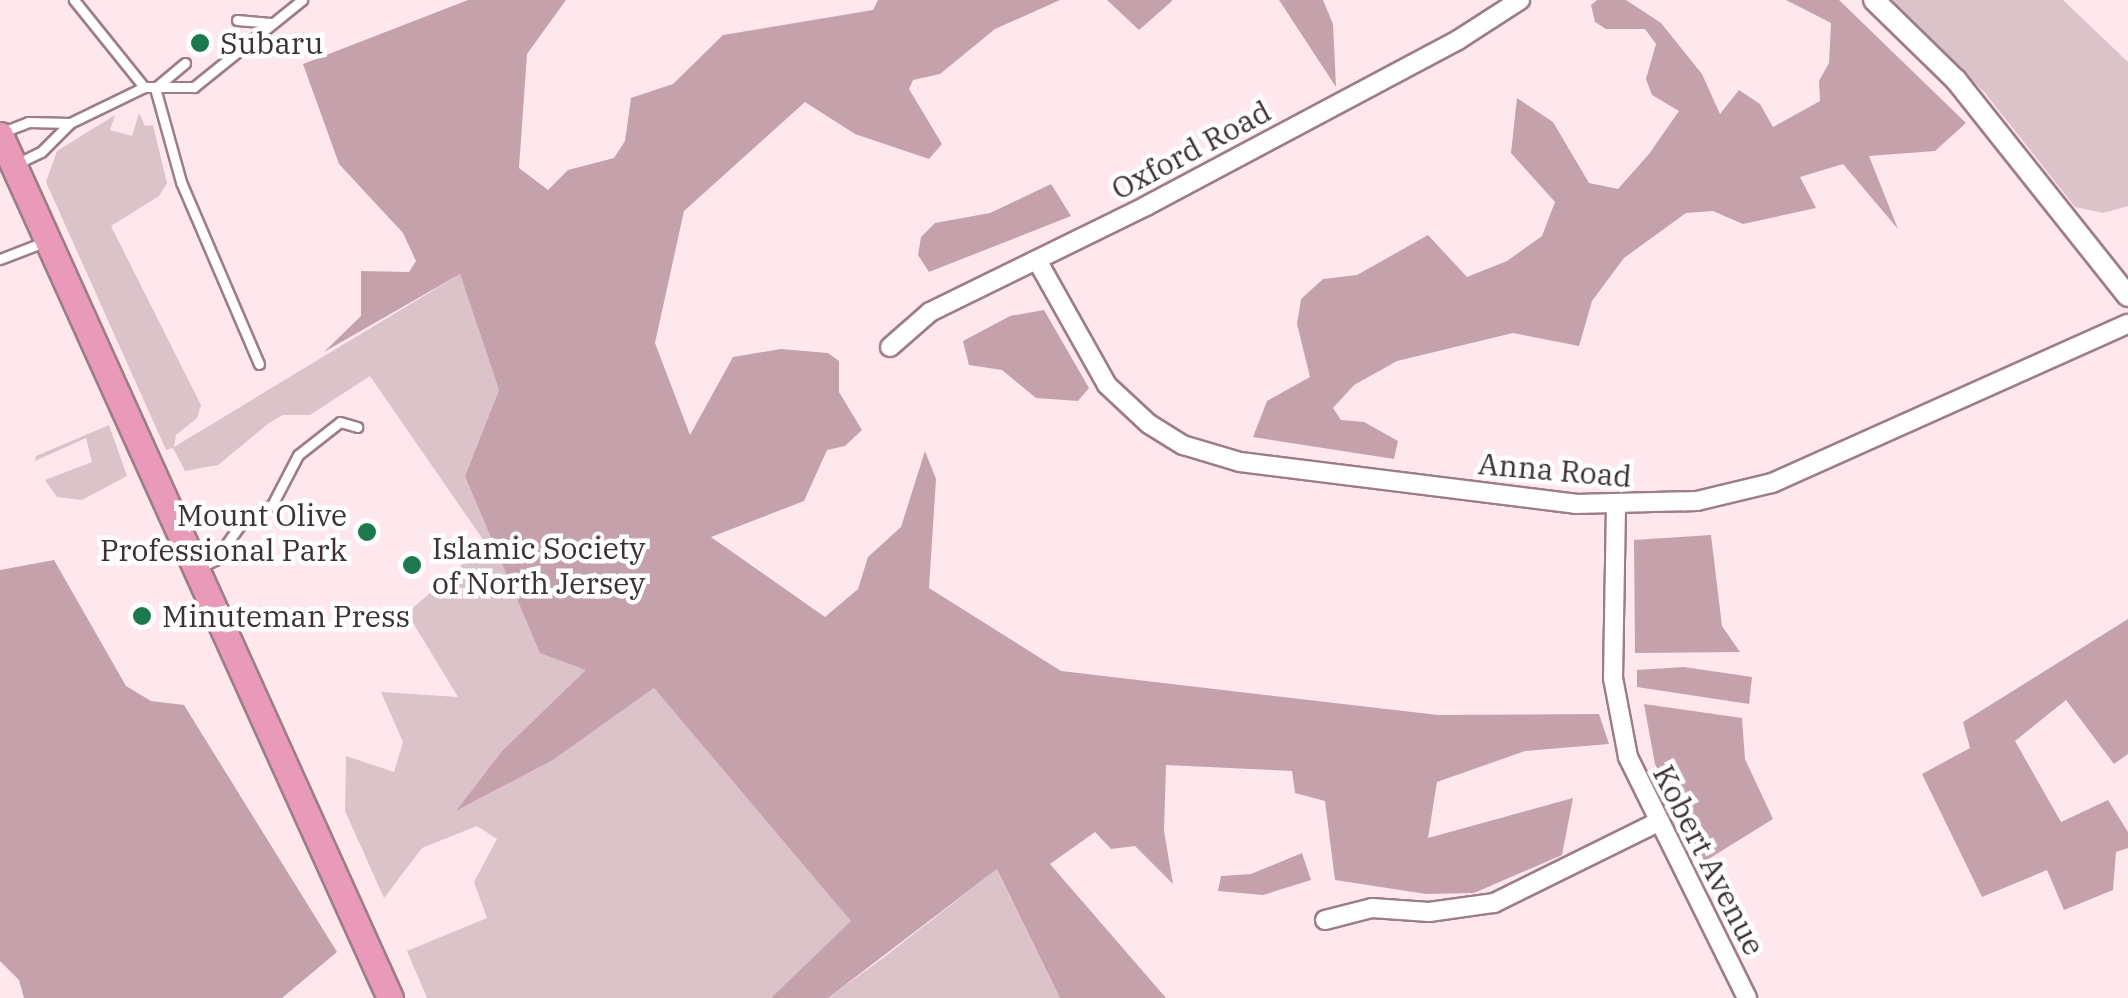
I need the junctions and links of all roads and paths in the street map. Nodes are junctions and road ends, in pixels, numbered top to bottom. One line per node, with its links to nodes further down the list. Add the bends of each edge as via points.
1 (74, 0): 8 (lane)
2 (302, 0): 6 (lane)
3 (1520, 0): 14 (street, Oxford Road, via 1458,40)
4 (1874, 0): 15 (street, via 1967,92)
5 (238, 20): 6 (lane)
6 (273, 24): 8 (lane, via 194,87)
7 (185, 63): 8 (lane)
8 (150, 87): 9 (lane); 18 (lane, via 181,182)
9 (70, 123): 10 (lane, via 28,122); 11 (lane, via 41,152)
10 (0, 134): 11 (main road)
11 (14, 166): 12 (main road)
12 (48, 240): 13 (lane); 22 (main road)
13 (0, 259)
14 (1038, 262): 17 (street, Oxford Road, via 930,312 904,328); 20 (street, Anna Road, via 1107,385 1149,424 1194,450 1240,462)
15 (2128, 296)
16 (2128, 324): 20 (street, Anna Road, via 1802,474 1697,501)
17 (890, 347)
18 (259, 364)
19 (357, 427): 21 (lane, via 340,422 298,455 272,505)
20 (1616, 506): 24 (street, Kobert Avenue, via 1615,694 1628,757)
21 (243, 522): 22 (lane, via 195,517); 23 (lane, via 215,560)
22 (176, 525): 23 (main road)
23 (196, 570): 26 (main road)
24 (1656, 823): 25 (street, via 1494,902 1429,912 1372,908); 27 (street, Kobert Avenue)
25 (1324, 920)
26 (390, 998)
27 (1748, 998)

